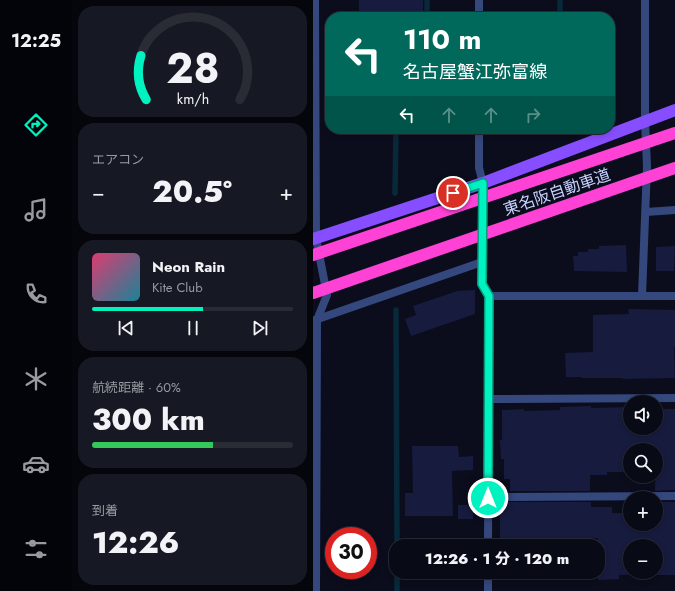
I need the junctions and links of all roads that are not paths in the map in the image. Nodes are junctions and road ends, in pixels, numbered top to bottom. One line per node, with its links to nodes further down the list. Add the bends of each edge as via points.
1 (315, 0): 15 (street)
2 (479, 0): 4 (street)
3 (645, 0): 6 (street)
4 (479, 12)
5 (675, 110): 6 (main road)
6 (645, 121): 7 (main road); 14 (street)
7 (615, 132)
8 (675, 133): 16 (highway, 東名阪自動車道, bridge)
9 (479, 134): 12 (street, via 479,168)
10 (611, 134): 12 (main road)
11 (675, 168): 18 (highway, 東名阪自動車道, bridge)
12 (483, 183): 15 (main road); 17 (street)
13 (675, 210): 14 (street)
14 (646, 212): 20 (street)
15 (315, 239): 22 (street, via 327,295)
16 (313, 255)
17 (482, 262): 19 (street, via 482,284); 22 (street)
18 (313, 293)
19 (489, 296): 20 (street); 24 (street)
20 (642, 296): 21 (street)
21 (675, 296)
22 (315, 320): 29 (street)
23 (675, 398): 24 (street)
24 (489, 399): 26 (street)
25 (675, 496): 26 (street)
26 (488, 498): 27 (street)
27 (488, 539)
28 (488, 579): 30 (street)
29 (316, 591)
30 (488, 591)

